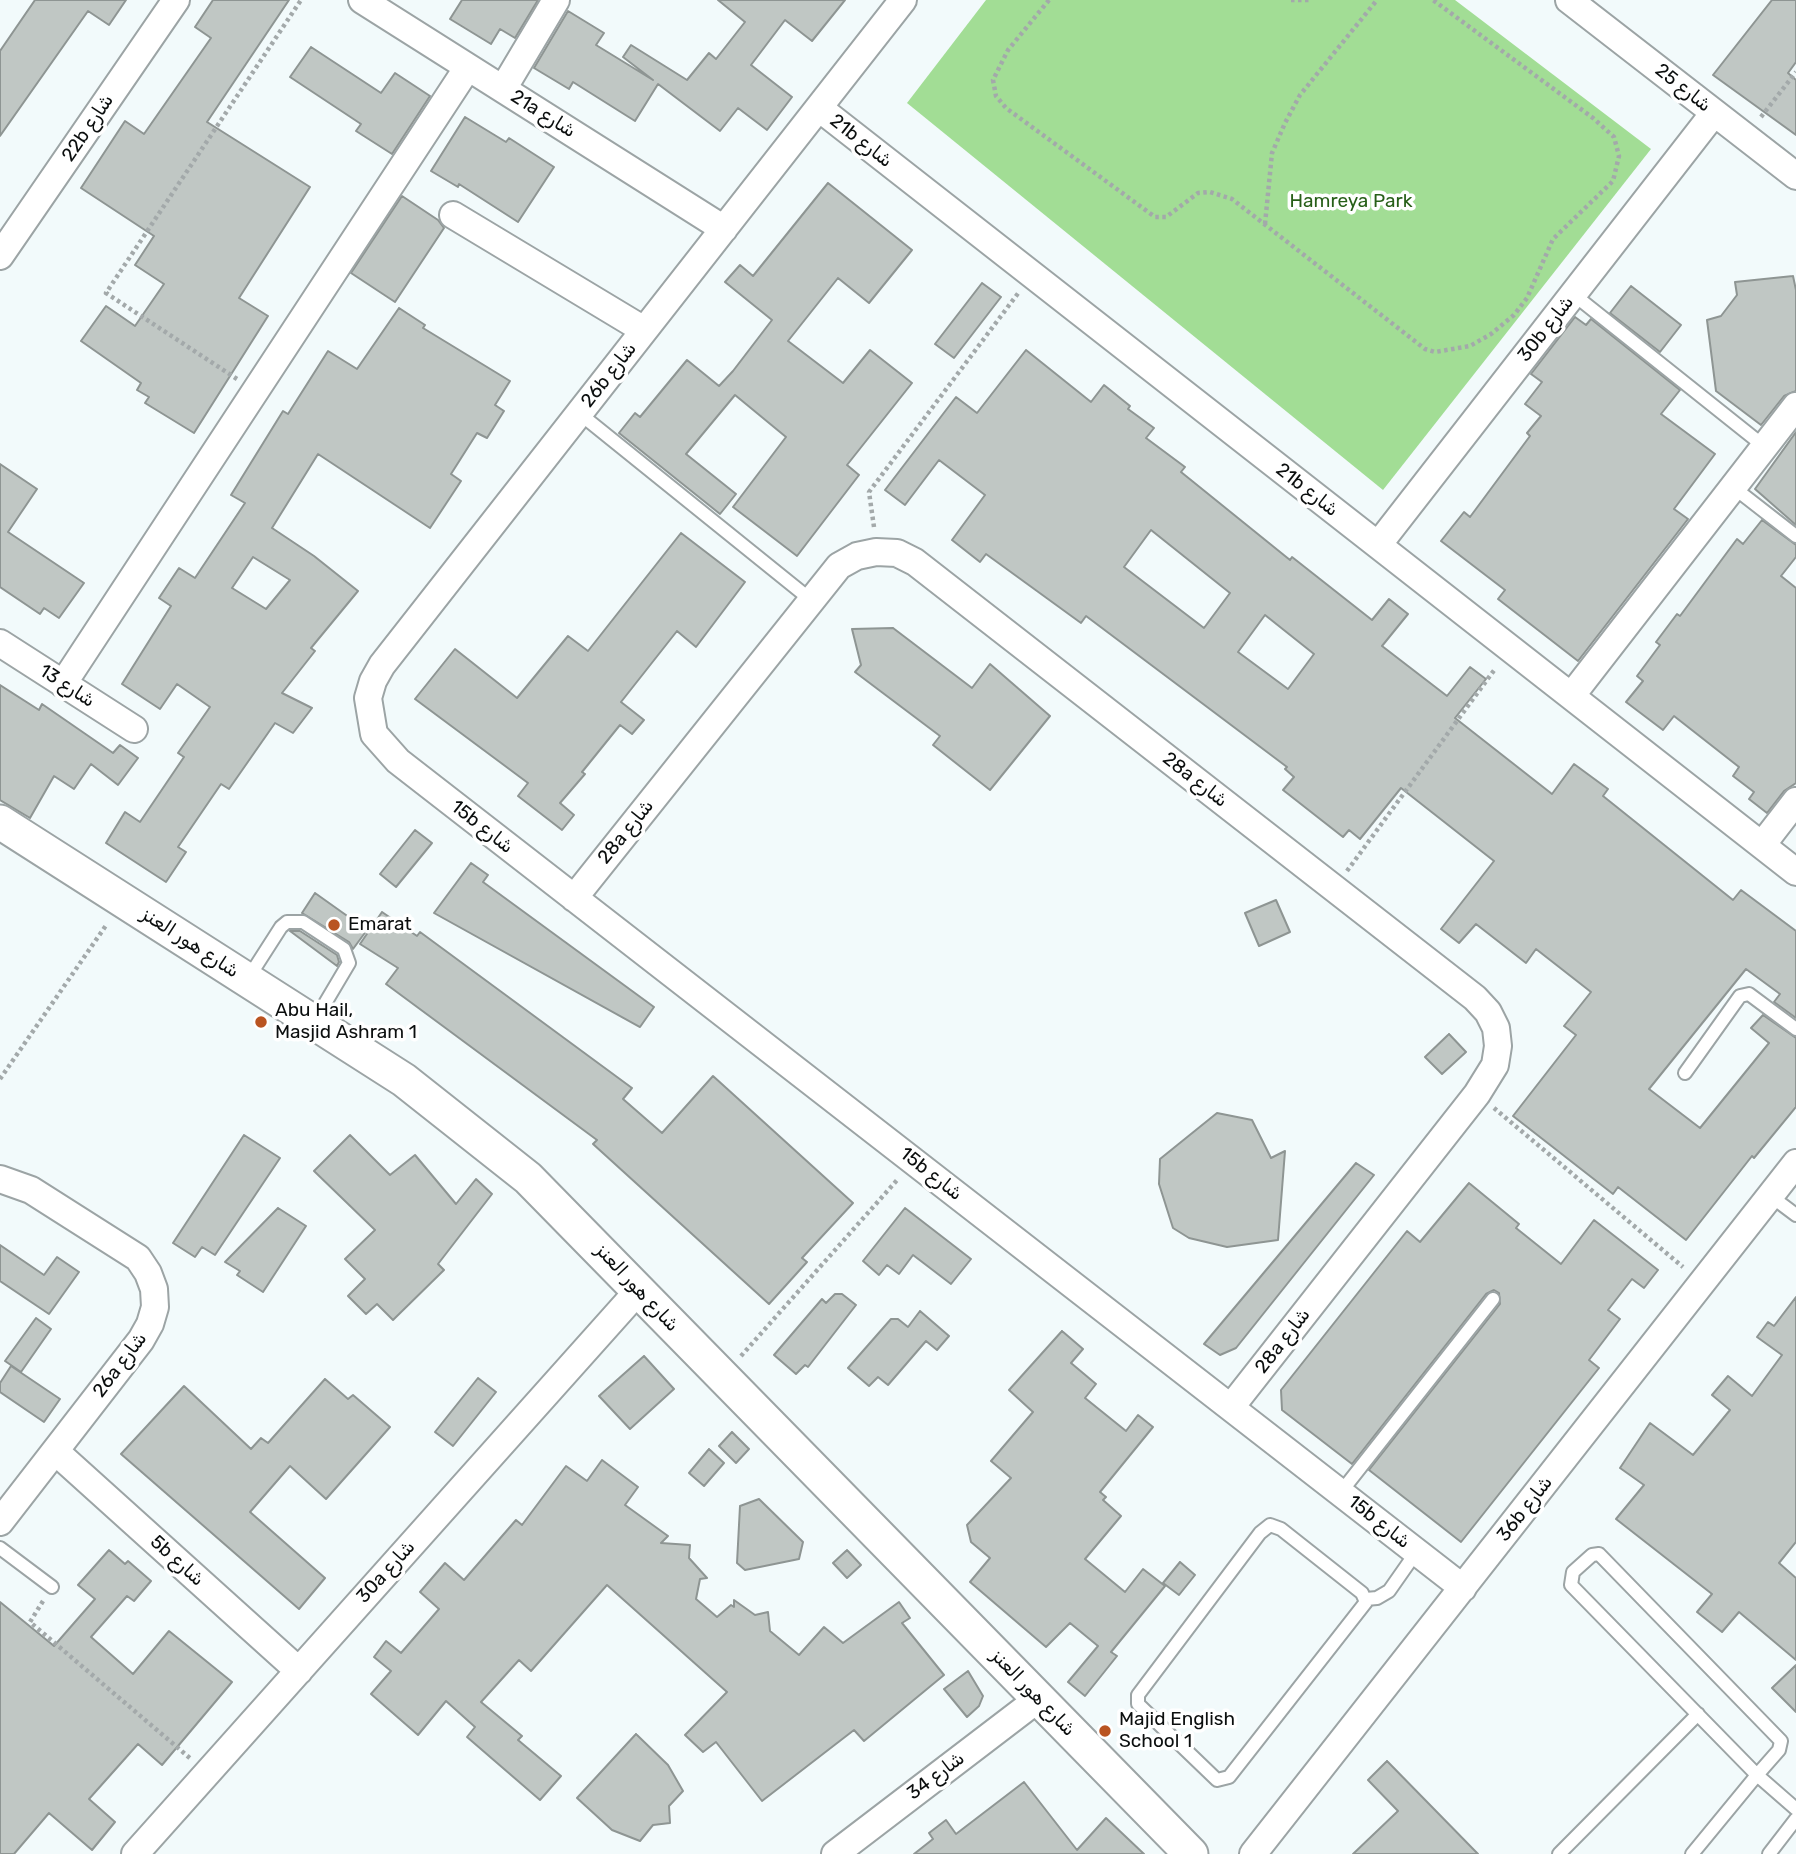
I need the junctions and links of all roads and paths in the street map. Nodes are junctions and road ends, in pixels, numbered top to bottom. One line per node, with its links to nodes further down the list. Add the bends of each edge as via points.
1 (176, 0): 22 (street, 22b شارع)
2 (301, 0): 26 (path, via 106,293)
3 (362, 0): 12 (street, 21a شارع)
4 (555, 0): 14 (street)
5 (903, 0): 15 (street, 26b شارع)
6 (1049, 0): 20 (path, via 1008,50 993,80 996,96 1006,108 1155,217 1166,217 1198,193 1210,192 1233,199)
7 (1291, 0): 8 (path)
8 (1310, 0)
9 (1377, 0): 20 (path, via 1300,95 1285,124 1272,153)
10 (1433, 0): 20 (path, via 1614,137 1619,156 1614,181 1553,239 1527,298 1491,334 1461,349 1435,352)
11 (1569, 0): 16 (street, شارع 25)
12 (468, 67): 14 (street, 21a شارع); 26 (street)
13 (1796, 72): 17 (path)
14 (503, 89): 21 (street, 21a شارع)
15 (819, 108): 21 (street, 26b شارع); 23 (street, 21b شارع)
16 (1714, 113): 17 (street, شارع 25); 24 (street, 30b شارع)
17 (1745, 136): 18 (street, شارع 25)
18 (1796, 176)
19 (453, 215): 25 (street)
20 (1265, 224)
21 (724, 229): 25 (street, 26b شارع)
22 (0, 256)
23 (1032, 275): 32 (street, 21b شارع); 33 (path, via 869,492)
24 (1573, 294): 29 (lane); 32 (street, 30b شارع)
25 (644, 330): 28 (street, 26b شارع)
26 (255, 391): 37 (street)
27 (1796, 406): 29 (street)
28 (579, 413): 34 (lane); 40 (street, 26b شارع, via 373,681 368,698 374,734)
29 (1765, 447): 30 (street)
30 (1733, 487): 31 (lane); 38 (street)
31 (1796, 536)
32 (1378, 545): 36 (street, 21b شارع)
33 (876, 552): 34 (street, 28a شارع, via 839,566); 45 (street, 28a شارع, via 915,562)
34 (811, 600): 46 (street, 28a شارع)
35 (0, 643): 37 (street, شارع 13)
36 (1510, 648): 38 (street, 21b شارع); 45 (path)
37 (63, 684): 39 (street, شارع 13)
38 (1572, 695): 43 (street, 21b شارع)
39 (134, 729)
40 (398, 761): 46 (street, 15b شارع)
41 (1796, 801): 43 (street)
42 (0, 822): 47 (street, شارع هور العنز)
43 (1762, 845): 44 (street, 21b شارع)
44 (1796, 872)
45 (1334, 888): 53 (street, 28a شارع, via 1488,1012 1499,1046 1495,1065)
46 (574, 898): 54 (street, 15b شارع)
47 (123, 900): 48 (street, شارع هور العنز); 52 (path)
48 (247, 980): 49 (street, شارع هور العنز); 49 (lane, via 281,927 295,921 315,930 344,949 349,963)
49 (314, 1022): 60 (street, شارع هور العنز, via 404,1080 528,1178)
50 (1796, 1030): 51 (lane, via 1749,995 1740,996)
51 (1685, 1073)
52 (0, 1079)
53 (1477, 1094): 59 (path); 63 (street, 28a شارع)
54 (914, 1161): 62 (path); 63 (street, 15b شارع)
55 (1796, 1163): 57 (street, 36b شارع)
56 (0, 1179): 64 (street, 26a شارع, via 31,1190 124,1247 143,1265 154,1289 150,1324)
57 (1772, 1197): 58 (lane); 59 (street, 36b شارع)
58 (1796, 1215)
59 (1703, 1284): 70 (street, 36b شارع)
60 (638, 1291): 62 (street, شارع هور العنز); 72 (street, 30a شارع)
61 (1493, 1299): 65 (lane)
62 (722, 1377): 73 (street, شارع هور العنز)
63 (1231, 1408): 65 (street, 15b شارع)
64 (55, 1451): 66 (street, 26a شارع); 72 (street, 5b شارع)
65 (1341, 1492): 68 (street, 15b شارع)
66 (0, 1522)
67 (0, 1548): 69 (lane)
68 (1417, 1551): 70 (street, 15b شارع); 71 (lane, via 1389,1591)
69 (52, 1587): 75 (path, via 30,1622)
70 (1463, 1588): 82 (street, 36b شارع)
71 (1366, 1599): 71 (lane, via 1281,1529 1264,1527 1140,1691 1138,1704 1213,1778 1225,1780)
72 (299, 1671): 75 (street, 30a شارع)
73 (1038, 1699): 80 (street, شارع 34); 81 (street, شارع هور العنز)
74 (1698, 1714): 76 (lane); 76 (lane, via 1572,1585 1570,1576 1592,1555 1601,1557 1781,1741 1779,1750); 83 (lane)
75 (208, 1773): 79 (street, 30a شارع)
76 (1757, 1775): 77 (lane); 84 (lane)
77 (1796, 1809)
78 (1796, 1819): 85 (lane)
79 (135, 1854)
80 (835, 1854)
81 (1191, 1854)
82 (1253, 1854)
83 (1559, 1854)
84 (1692, 1854)
85 (1769, 1854)

